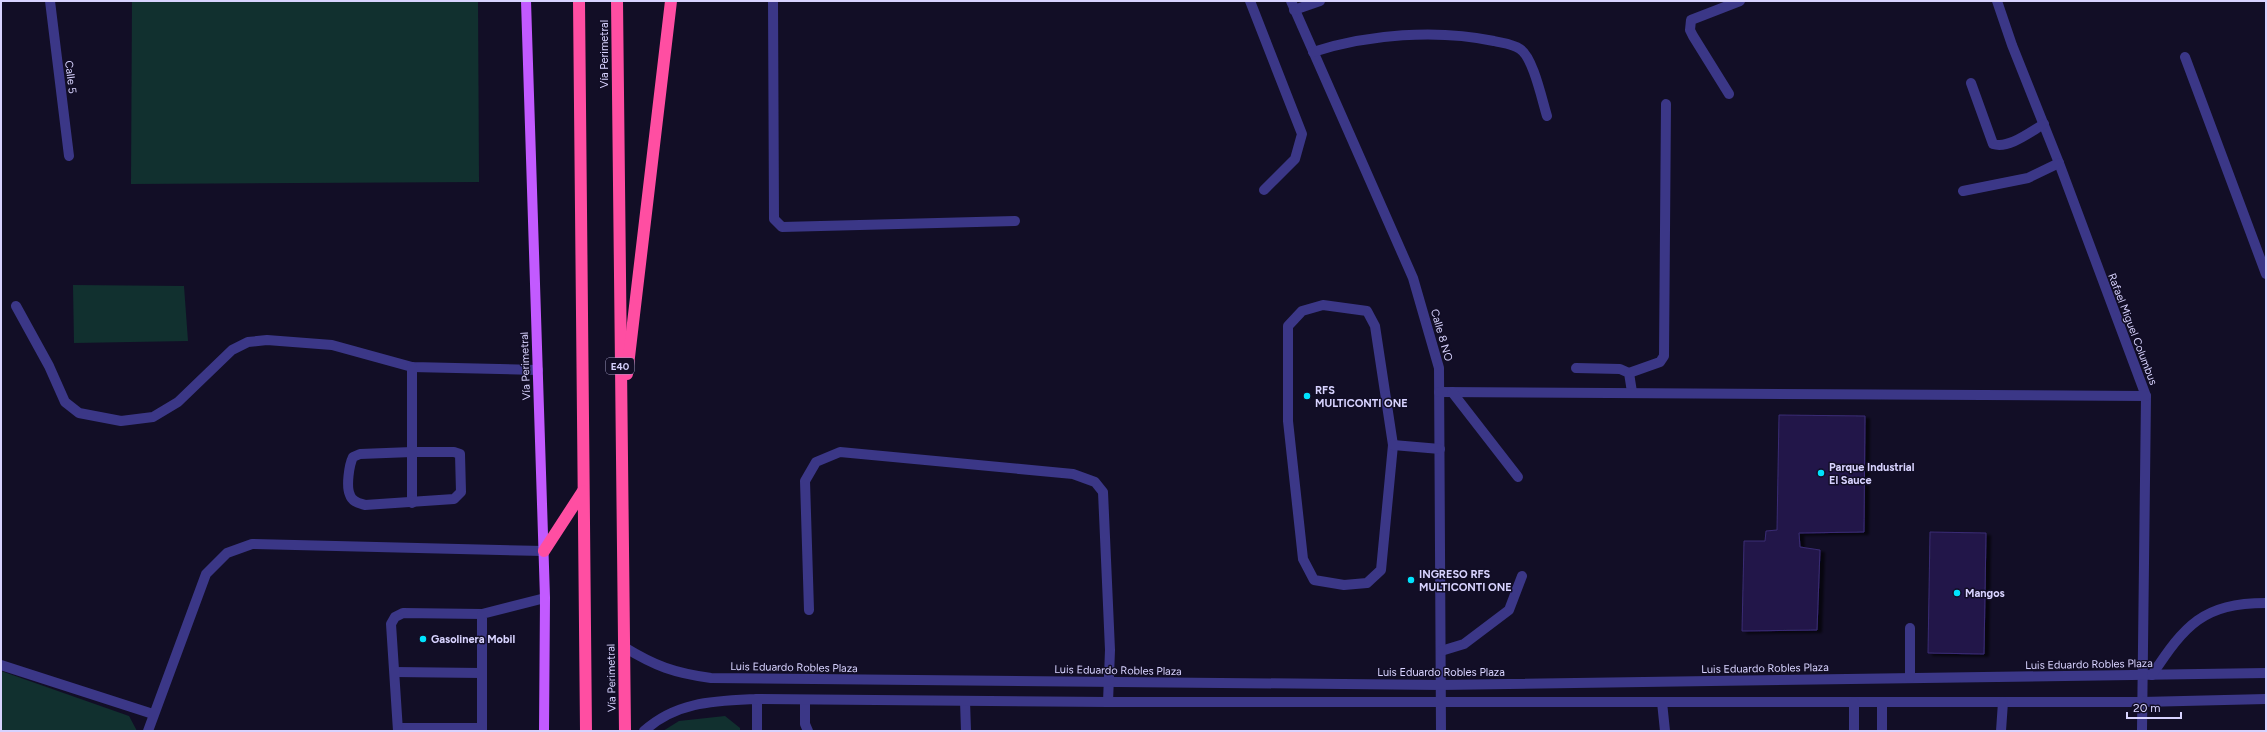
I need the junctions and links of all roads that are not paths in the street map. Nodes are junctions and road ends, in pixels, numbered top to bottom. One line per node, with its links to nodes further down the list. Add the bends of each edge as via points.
1 (50, 1): 19 (street, Calle 5)
2 (526, 1): 28 (main road, Vía Perimetral)
3 (579, 1): 39 (highway)
4 (617, 1): 34 (highway, Vía Perimetral / E40)
5 (672, 1): 34 (highway)
6 (773, 1): 23 (street, via 774,219 782,226)
7 (1250, 1): 21 (street, via 1302,134 1295,159)
8 (1320, 1): 11 (street)
9 (1740, 1): 15 (street, via 1691,20 1690,30 1693,36)
10 (1997, 1): 18 (street, Rafael Miguel Columbus)
11 (1292, 5): 12 (street, Calle 8 NO)
12 (1313, 52): 17 (street, via 1334,45 1416,34 1482,39 1506,44 1520,49 1529,61); 30 (street, Calle 8 NO, via 1413,278 1439,368)
13 (2185, 57): 24 (street)
14 (1971, 83): 18 (street, via 1993,144 2000,146 2008,143)
15 (1729, 94)
16 (1666, 104): 29 (street, via 1664,356 1660,362)
17 (1547, 116)
18 (2044, 124): 20 (street, Rafael Miguel Columbus)
19 (69, 156)
20 (2059, 163): 22 (street, via 2028,178); 33 (street, Rafael Miguel Columbus)
21 (1264, 190)
22 (1963, 191)
23 (1014, 221)
24 (2266, 274)
25 (16, 306): 26 (street, via 65,402 79,413 121,421 154,417 178,402 232,350 248,342 267,340 332,345)
26 (412, 368): 28 (street); 37 (street)
27 (1576, 368): 29 (street, via 1620,369)
28 (538, 370): 41 (main road, Vía Perimetral)
29 (1629, 373): 32 (street)
30 (1439, 392): 31 (street); 36 (street, Calle 8 NO)
31 (1452, 392): 32 (street); 38 (street)
32 (1632, 392): 33 (street)
33 (2146, 396): 54 (street, Rafael Miguel Columbus)
34 (621, 423): 48 (highway, Vía Perimetral / E40)
35 (1393, 445): 35 (street, via 1375,326 1366,311 1323,305 1302,311 1288,326 1288,421 1303,559 1314,580 1344,585 1367,583 1381,570); 36 (street)
36 (1440, 450): 49 (street, Calle 8 NO)
37 (412, 452): 40 (street); 40 (street, via 454,452 460,454 462,460 459,496 454,499); 40 (street, via 360,454 353,457 349,465 349,495 355,502 365,505)
38 (1518, 477)
39 (583, 490): 41 (highway); 74 (highway)
40 (412, 503)
41 (544, 551): 43 (main road, Vía Perimetral); 69 (street, via 252,544 227,553 206,574)
42 (1522, 576): 49 (street, via 1509,610 1464,644)
43 (545, 598): 46 (street); 73 (main road, Vía Perimetral)
44 (2266, 604): 54 (street, via 2221,608 2200,618 2186,628)
45 (809, 610): 56 (street, via 805,481 816,462 840,452 1073,474 1095,482 1103,492 1110,650)
46 (482, 614): 51 (street, via 403,613 395,617 391,624); 52 (street)
47 (1910, 628): 55 (street)
48 (624, 647): 56 (street, Luis Eduardo Robles Plaza, via 653,664 680,674 711,678); 75 (highway, Vía Perimetral / E40)
49 (1441, 651): 57 (street, Calle 8 NO)
50 (1, 665): 69 (street)
51 (394, 672): 52 (street); 71 (street)
52 (481, 673): 70 (street)
53 (2266, 673): 54 (street, Luis Eduardo Robles Plaza)
54 (2147, 675): 55 (street, Luis Eduardo Robles Plaza); 68 (street, Rafael Miguel Columbus)
55 (1910, 678): 57 (street, Luis Eduardo Robles Plaza)
56 (1108, 682): 57 (street, Luis Eduardo Robles Plaza); 62 (street)
57 (1441, 685): 63 (street, Calle 8 NO)
58 (2266, 699): 68 (street)
59 (757, 700): 60 (street); 76 (street, via 703,703 677,710); 77 (street)
60 (805, 700): 61 (street); 78 (street, via 805,724)
61 (965, 701): 62 (street); 79 (street)
62 (1108, 702): 63 (street)
63 (1441, 702): 64 (street); 80 (street)
64 (1662, 702): 65 (street); 81 (street)
65 (1854, 702): 66 (street); 82 (street)
66 (1882, 702): 67 (street); 83 (street)
67 (2003, 702): 68 (street); 84 (street)
68 (2142, 702): 85 (street, Rafael Miguel Columbus)
69 (153, 714): 72 (street)
70 (482, 729): 71 (street)
71 (398, 730)
72 (148, 731)
73 (544, 731)
74 (586, 731)
75 (625, 731)
76 (644, 731)
77 (757, 731)
78 (808, 731)
79 (966, 731)
80 (1441, 731)
81 (1665, 731)
82 (1854, 731)
83 (1882, 731)
84 (2000, 731)
85 (2142, 731)

